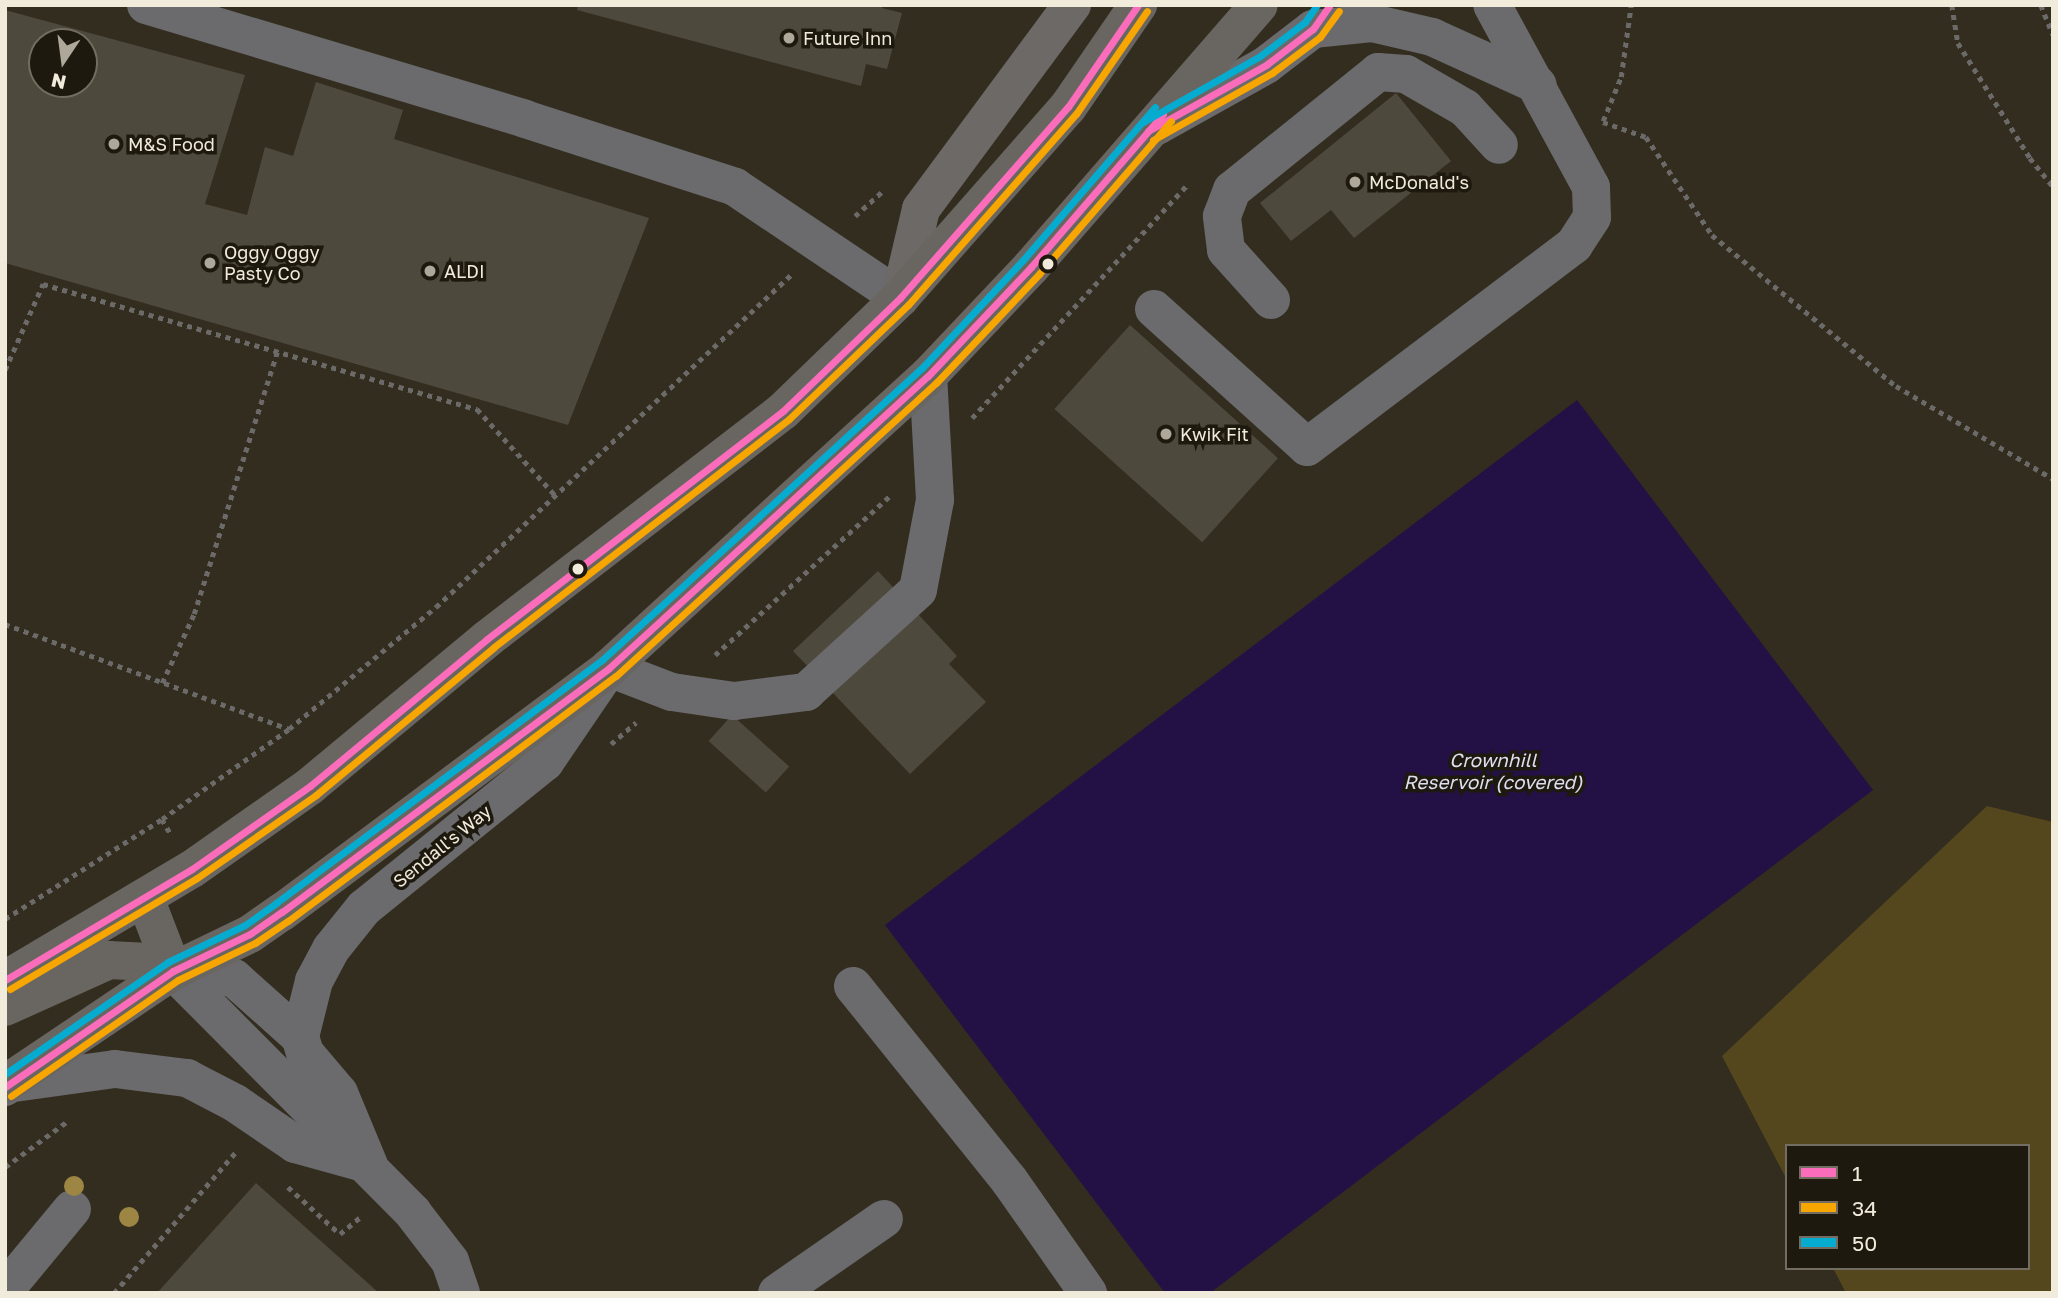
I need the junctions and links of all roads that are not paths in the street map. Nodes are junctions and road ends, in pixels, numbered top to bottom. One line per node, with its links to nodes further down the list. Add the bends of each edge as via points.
1 (146, 5): 10 (street, via 735,187)
2 (1072, 5): 10 (main road, via 921,208)
3 (1138, 5): 10 (highway, via 1068,107)
4 (1259, 5): 8 (highway)
5 (1492, 5): 7 (street)
6 (1321, 17): 7 (street, via 1392,26 1432,37); 8 (street, via 1266,65)
7 (1538, 85): 12 (street, via 1591,187 1592,217 1574,245 1307,447)
8 (1148, 131): 13 (highway, via 1031,267)
9 (1499, 145): 11 (street, via 1465,108 1406,74 1378,72 1232,190 1224,211 1226,250)
10 (900, 298): 15 (highway, via 783,411 487,639 310,786)
11 (1271, 300)
12 (1154, 309)
13 (928, 376): 14 (highway); 14 (street, via 935,500 918,590 806,692 734,701 672,692)
14 (609, 668): 16 (highway, via 261,926); 20 (street, Sendall's Way, via 545,762 364,908 331,949 314,981)
15 (145, 898): 16 (highway); 17 (highway)
16 (173, 971): 19 (highway, via 149,962 109,960); 20 (street, via 234,978); 21 (highway); 22 (street)
17 (5, 980)
18 (853, 986): 28 (street, via 1009,1180)
19 (5, 1007)
20 (300, 1037): 22 (street, via 305,1053 339,1093)
21 (6, 1085): 22 (street, via 115,1069 187,1078 235,1103 295,1144)
22 (381, 1178): 26 (street, via 450,1261)
23 (72, 1209): 25 (street)
24 (884, 1219): 27 (street)
25 (5, 1290)
26 (461, 1293)
27 (777, 1293)
28 (1088, 1293)

